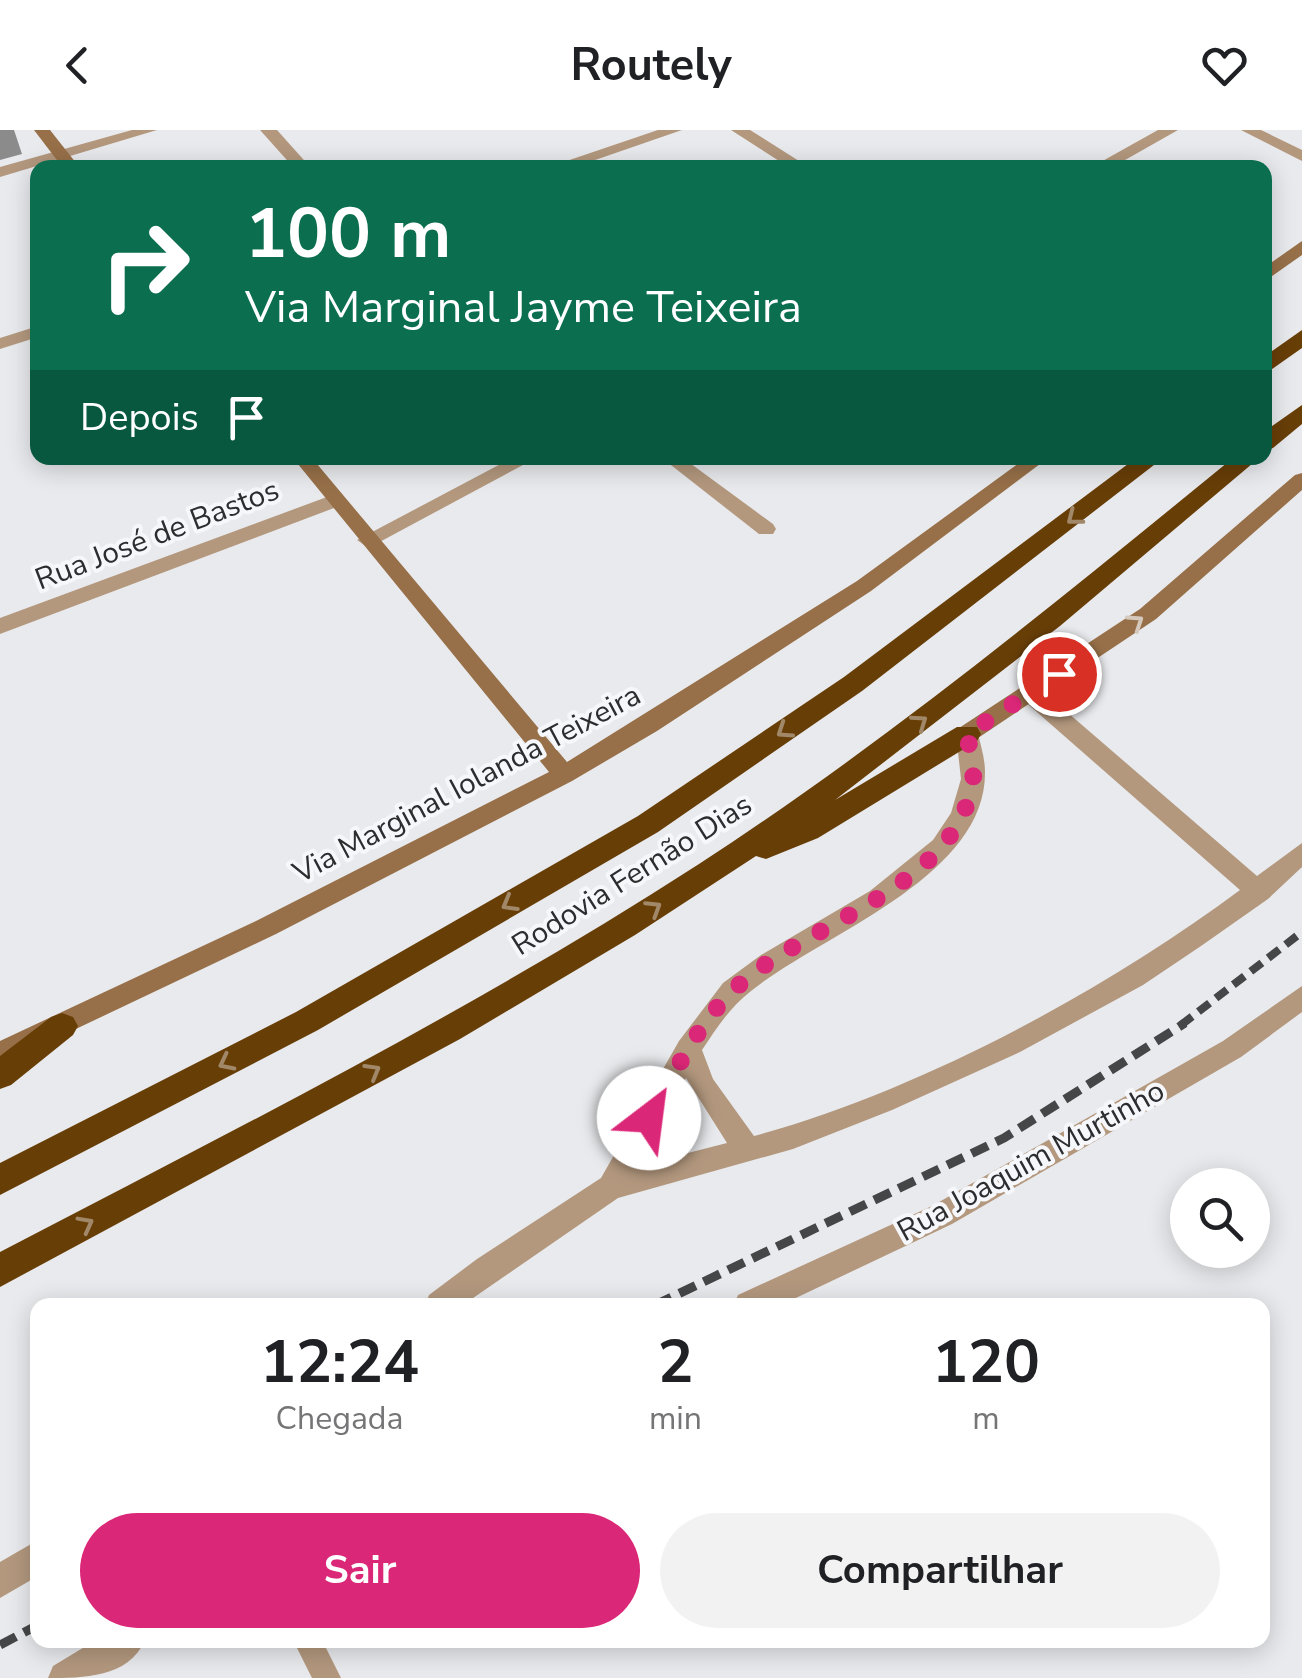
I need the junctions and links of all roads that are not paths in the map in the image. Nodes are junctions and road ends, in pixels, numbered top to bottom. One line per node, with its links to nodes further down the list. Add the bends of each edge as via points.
1 (42, 130): 9 (main road)
2 (149, 130): 10 (street)
3 (268, 130): 11 (street)
4 (674, 130): 12 (street)
5 (739, 130): 13 (street)
6 (1170, 130): 14 (street)
7 (1249, 130): 8 (street)
8 (1302, 156)
9 (66, 160)
10 (70, 160)
11 (296, 160)
12 (579, 160)
13 (789, 160)
14 (1113, 160)
15 (30, 167): 16 (street)
16 (0, 172)
17 (1302, 246): 18 (main road)
18 (1272, 270)
19 (30, 334): 21 (street)
20 (1302, 338): 22 (highway)
21 (0, 344)
22 (1272, 362)
23 (1302, 412): 24 (highway)
24 (1272, 437)
25 (308, 465): 32 (main road)
26 (512, 465): 34 (street)
27 (681, 465): 33 (street)
28 (1028, 465): 38 (main road, Via Marginal Iolanda Teixeira, via 864,586)
29 (1141, 465): 48 (highway, Rodovia Fernão Dias, one-way to 48, via 853,684 648,824 307,1021)
30 (1238, 465): 40 (highway, Rodovia Fernão Dias, one-way to 30, via 938,710)
31 (1302, 479): 36 (main road, one-way to 31, via 1148,614)
32 (335, 500): 34 (main road); 35 (street, Rua José de Bastos)
33 (766, 529)
34 (367, 540): 38 (main road)
35 (0, 626)
36 (1030, 693): 37 (main road); 41 (street)
37 (967, 734): 40 (highway, via 808,830); 44 (street, via 974,775 968,802 934,857 740,984)
38 (564, 775): 43 (main road, Via Marginal Iolanda Teixeira)
39 (1302, 853): 41 (street)
40 (712, 870): 50 (highway, Rodovia Fernão Dias, one-way to 40, via 347,1085)
41 (1259, 892): 47 (street, via 1137,975 1021,1040)
42 (1302, 996): 52 (street, Rua Joaquim Murtinho, via 1232,1049 1052,1154 942,1215)
43 (62, 1026): 45 (main road, Via Marginal Iolanda Teixeira); 46 (highway)
44 (688, 1050): 47 (street, via 702,1085); 49 (street)
45 (0, 1054)
46 (0, 1075)
47 (749, 1152): 49 (street)
48 (0, 1180)
49 (610, 1187): 51 (street)
50 (0, 1270)
51 (449, 1298)
52 (763, 1298)
53 (30, 1561): 54 (street)
54 (0, 1581)
55 (115, 1648): 57 (street)
56 (311, 1648): 58 (lane)
57 (66, 1678)
58 (327, 1678)

